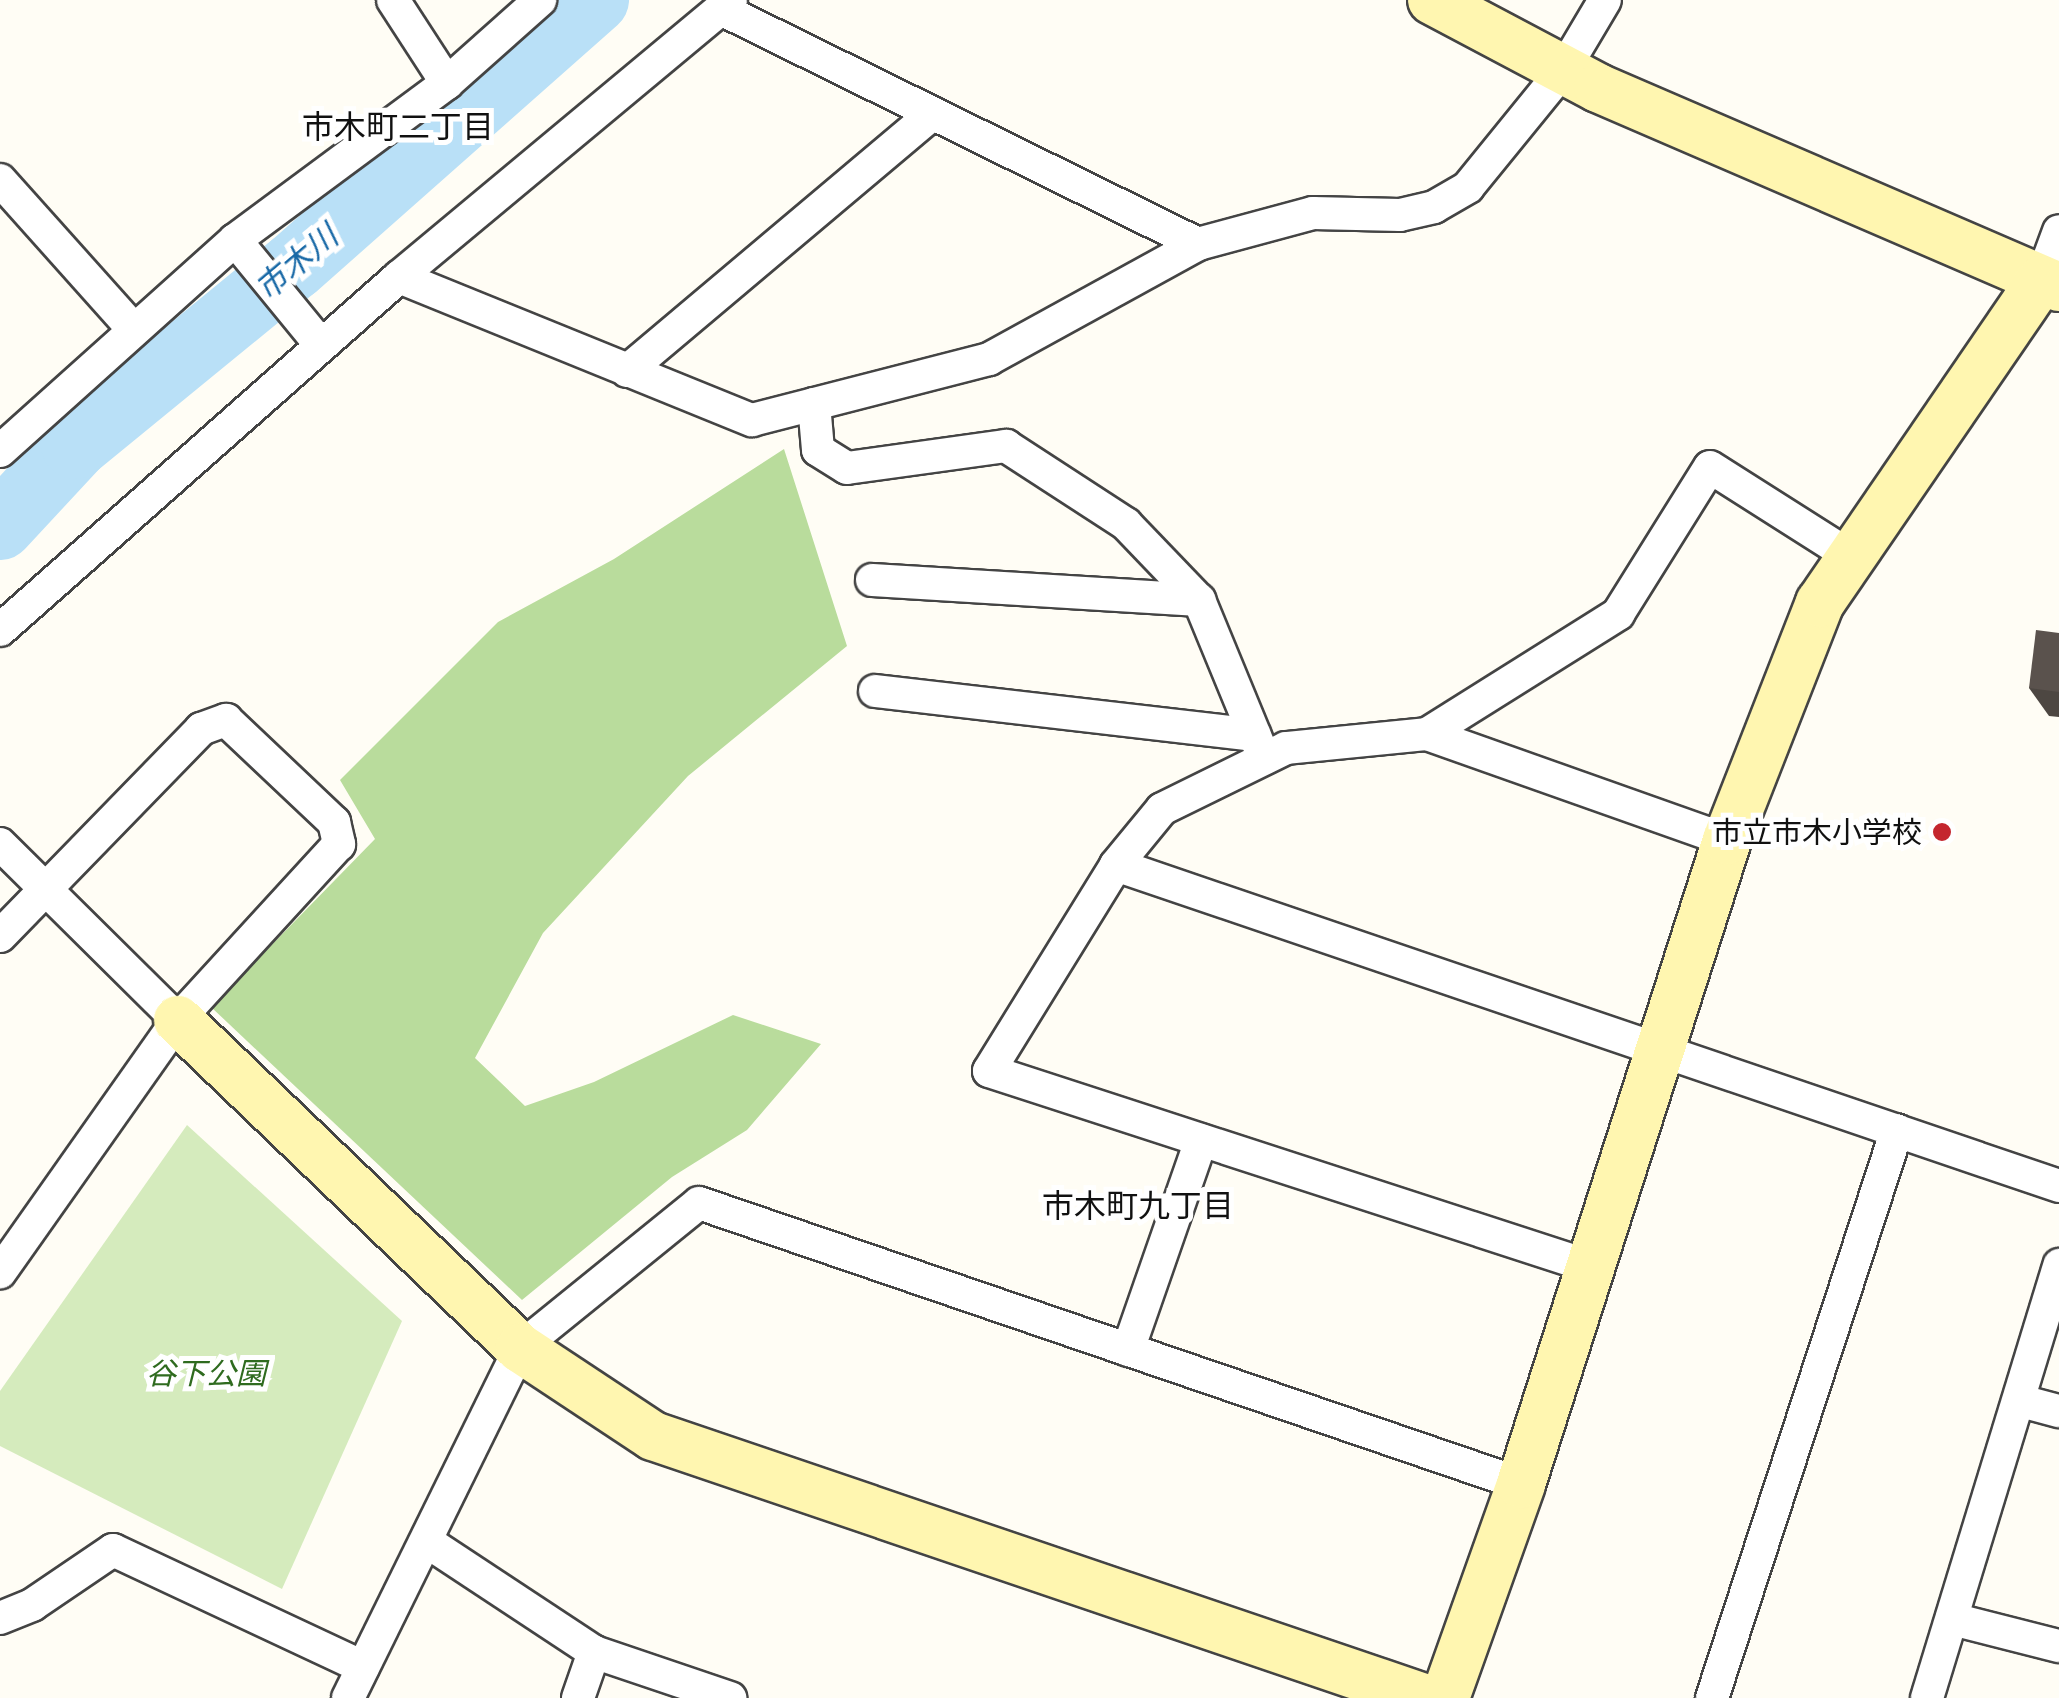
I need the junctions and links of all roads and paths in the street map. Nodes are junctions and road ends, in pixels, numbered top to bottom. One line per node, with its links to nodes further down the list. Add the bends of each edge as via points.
1 (393, 0): 7 (street)
2 (540, 0): 7 (street)
3 (1432, 0): 6 (street)
4 (1605, 0): 6 (street)
5 (726, 4): 8 (street); 13 (street)
6 (1564, 69): 11 (street, via 1468,187 1434,207 1400,214 1313,213); 14 (street)
7 (447, 83): 12 (street)
8 (933, 113): 11 (street); 17 (street)
9 (0, 180): 15 (street)
10 (2059, 231): 14 (street)
11 (1198, 244): 18 (street, via 989,359)
12 (243, 250): 15 (street); 16 (street)
13 (399, 277): 16 (street); 17 (street)
14 (2050, 284): 20 (street)
15 (133, 329): 19 (street)
16 (313, 335): 23 (street)
17 (627, 371): 18 (street, via 752,420)
18 (814, 404): 22 (street, via 818,450 847,468 1006,446 1126,524)
19 (0, 451)
20 (1850, 556): 25 (street, via 1710,467 1618,614); 27 (street, via 1820,602)
21 (872, 580): 22 (street)
22 (1199, 600): 26 (street)
23 (0, 630)
24 (875, 690): 26 (street)
25 (1427, 734): 26 (street); 27 (street)
26 (1259, 747): 29 (street, via 1162,809)
27 (1727, 840): 33 (street)
28 (0, 844): 30 (street)
29 (1116, 865): 33 (street); 35 (street, via 989,1070)
30 (48, 890): 31 (street); 32 (street); 32 (street, via 201,729 226,720 334,822 339,844)
31 (0, 936)
32 (178, 1020): 39 (street); 40 (street)
33 (1659, 1054): 34 (street); 38 (street)
34 (1897, 1130): 36 (street); 56 (street)
35 (1201, 1140): 38 (street); 41 (street)
36 (2059, 1186)
37 (2059, 1266): 42 (street)
38 (1592, 1267): 44 (street)
39 (0, 1272)
40 (520, 1348): 41 (street, via 699,1203); 45 (street); 54 (street, via 653,1436)
41 (1128, 1350): 44 (street)
42 (2021, 1401): 43 (street); 47 (street)
43 (2059, 1411)
44 (1521, 1484): 55 (street)
45 (429, 1544): 49 (street); 50 (street)
46 (0, 1618): 50 (street, via 32,1605 112,1550)
47 (1952, 1618): 48 (street); 57 (street)
48 (2059, 1646)
49 (594, 1652): 52 (street); 53 (street)
50 (363, 1667): 51 (street)
51 (348, 1698)
52 (578, 1698)
53 (730, 1698)
54 (1424, 1698)
55 (1445, 1698)
56 (1712, 1698)
57 (1927, 1698)

